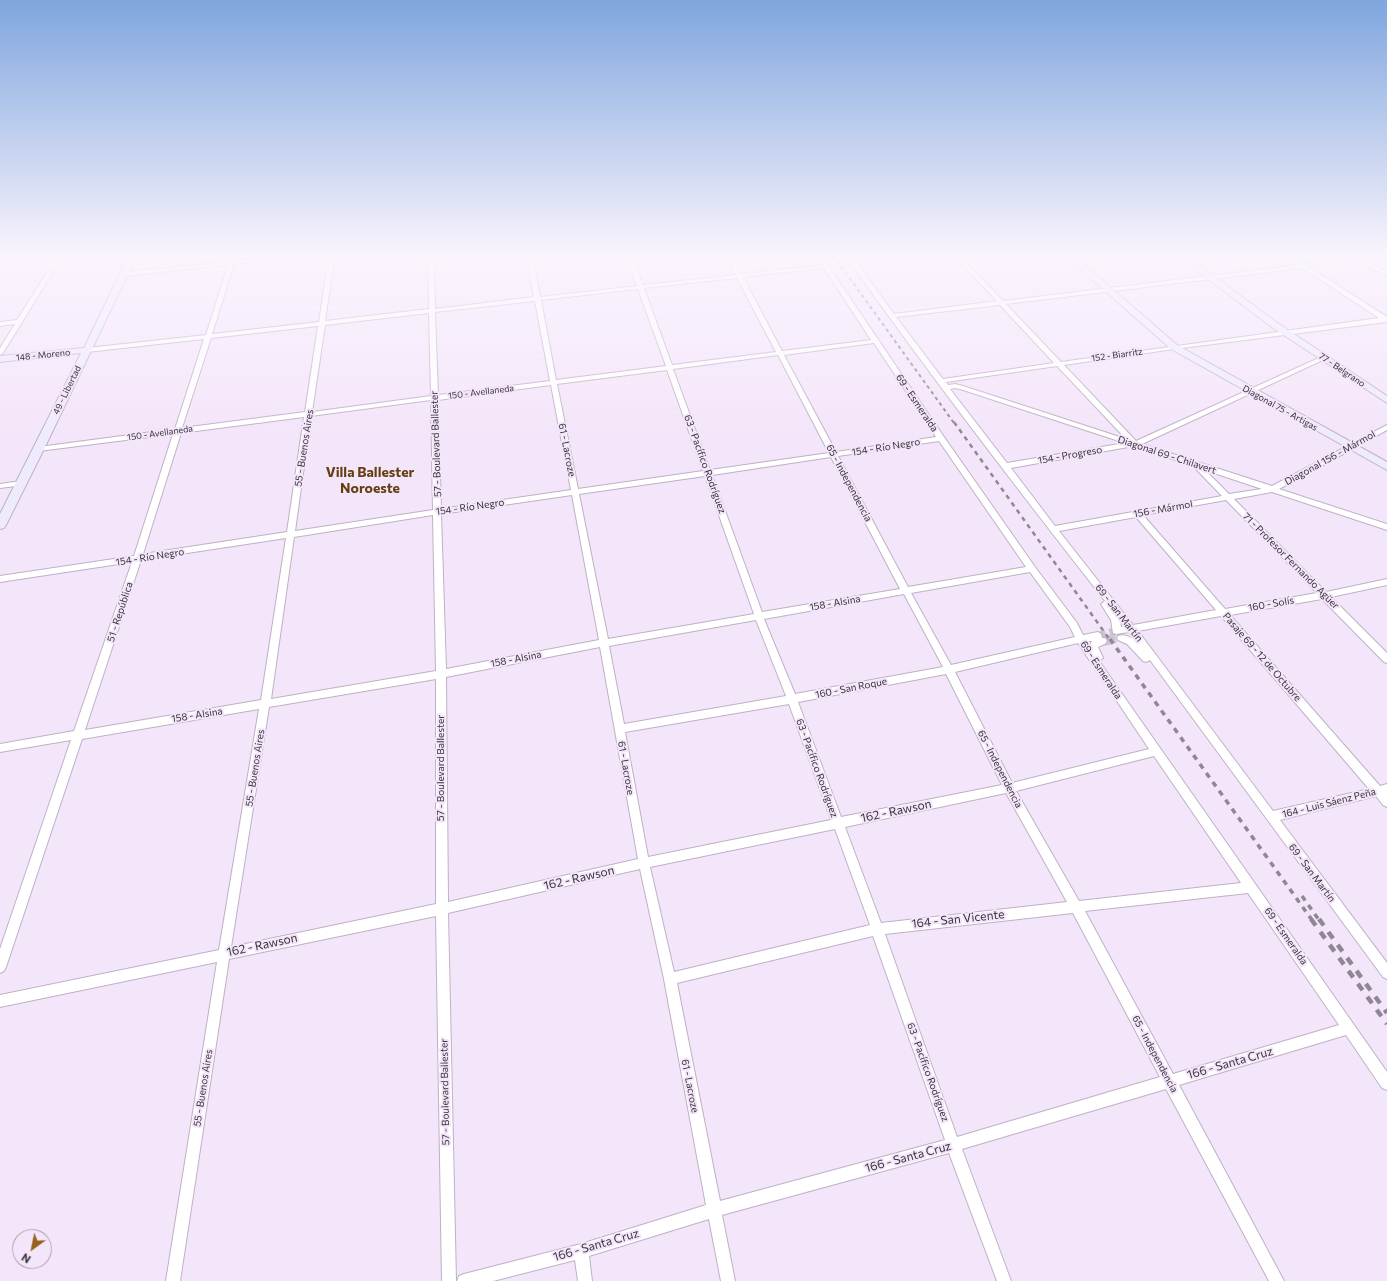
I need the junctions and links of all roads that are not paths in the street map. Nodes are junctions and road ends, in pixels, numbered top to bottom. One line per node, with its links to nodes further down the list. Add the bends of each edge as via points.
1 (23, 315): 17 (street)
2 (104, 315): 24 (street, 49 - Libertad)
3 (215, 315): 21 (street, 51 - República)
4 (323, 315): 18 (street, 55 - Buenos Aires)
5 (397, 315): 18 (street, 148 - Moreno)
6 (432, 315): 35 (street, 57 - Boulevard Ballester)
7 (540, 315): 32 (street, 61 - Lacroze)
8 (650, 315): 30 (street, 63 - Pacífico Rodríguez)
9 (760, 315): 26 (street, 65 - Independencia)
10 (858, 315): 22 (street, 69 - Esmeralda)
11 (902, 315): 15 (street)
12 (1014, 315): 29 (street)
13 (1137, 315): 23 (street, Diagonal 75 - Artigas)
14 (1261, 315): 20 (street, 77 - Belgrano)
15 (892, 316): 31 (street, 69 - San Martín)
16 (1386, 319): 20 (street, 152 - Biarritz)
17 (18, 322): 19 (street); 25 (street)
18 (322, 323): 21 (street, 148 - Moreno); 37 (street, 55 - Buenos Aires)
19 (0, 324)
20 (1284, 332): 23 (street, 152 - Biarritz); 27 (street, 77 - Belgrano)
21 (208, 336): 24 (street, 148 - Moreno); 39 (street, 51 - República)
22 (875, 341): 26 (street, 150 - Avellaneda); 40 (street, 69 - Esmeralda)
23 (1174, 347): 29 (street, 152 - Biarritz); 34 (street, Diagonal 75 - Artigas)
24 (87, 350): 28 (street, 148 - Moreno); 43 (street, 49 - Libertad)
25 (0, 353)
26 (781, 354): 30 (street, 150 - Avellaneda); 44 (street, 65 - Independencia)
27 (1323, 358): 34 (street, 154 - Progreso); 36 (street, 77 - Belgrano)
28 (0, 360)
29 (1059, 363): 31 (street, 152 - Biarritz); 41 (street)
30 (670, 368): 32 (street, 150 - Avellaneda); 48 (street, 63 - Pacífico Rodríguez)
31 (942, 380): 33 (street, 69 - San Martín)
32 (554, 383): 35 (street, 150 - Avellaneda); 52 (street, 61 - Lacroze)
33 (947, 387): 41 (street, Diagonal 69 - Chilavert, via 961,387); 46 (street, 69 - San Martín)
34 (1251, 392): 41 (street, 154 - Progreso); 42 (street, Diagonal 75 - Artigas)
35 (435, 398): 37 (street, 150 - Avellaneda); 54 (street, 57 - Boulevard Ballester)
36 (1387, 400)
37 (309, 414): 39 (street, 150 - Avellaneda); 59 (street, 55 - Buenos Aires)
38 (1387, 427): 42 (street, Diagonal 156 - Mármol)
39 (178, 431): 43 (street, 150 - Avellaneda); 60 (street, 51 - República)
40 (941, 438): 44 (street, 154 - Río Negro); 61 (street, 69 - Esmeralda)
41 (1135, 444): 45 (street, Diagonal 69 - Chilavert); 46 (street, 154 - Progreso)
42 (1350, 446): 47 (street, Diagonal 75 - Artigas); 51 (street, Diagonal 156 - Mármol)
43 (39, 449): 49 (street, 49 - Libertad)
44 (834, 455): 48 (street, 154 - Río Negro); 65 (street, 65 - Independencia)
45 (1195, 464): 51 (street, Diagonal 69 - Chilavert); 53 (street, 71 - Profesor Fernando Agüer)
46 (1006, 466): 58 (street, 69 - San Martín)
47 (1387, 467)
48 (708, 473): 52 (street, 154 - Río Negro); 68 (street, 63 - Pacífico Rodríguez)
49 (21, 483): 50 (street); 56 (street, 49 - Libertad)
50 (0, 486)
51 (1273, 489): 53 (street, 156 - Mármol); 57 (street, Diagonal 69 - Chilavert)
52 (576, 492): 54 (street, 154 - Río Negro); 72 (street, 61 - Lacroze)
53 (1227, 497): 55 (street, 156 - Mármol); 66 (street, 71 - Profesor Fernando Agüer)
54 (438, 512): 59 (street, 154 - Río Negro); 75 (street, 57 - Boulevard Ballester)
55 (1137, 513): 58 (street, 156 - Mármol); 67 (street, Pasaje 69 - 12 de Octubre)
56 (0, 525)
57 (1387, 527)
58 (1053, 529): 63 (street, 69 - San Martín)
59 (290, 534): 60 (street, 154 - Río Negro); 79 (street, 55 - Buenos Aires)
60 (137, 559): 62 (street, 154 - Río Negro); 81 (street, 51 - República)
61 (1032, 569): 65 (street, 158 - Alsina); 71 (street, 69 - Esmeralda, via 1074,625)
62 (0, 579)
63 (1095, 582): 69 (street, 69 - San Martín); 70 (street, via 1095,590 1117,622)
64 (1387, 582): 66 (street, 160 - Solís)
65 (906, 591): 68 (street, 158 - Alsina); 74 (street, 65 - Independencia)
66 (1325, 595): 67 (street, 160 - Solís); 73 (street, 71 - Profesor Fernando Agüer)
67 (1224, 613): 69 (street, 160 - Solís); 85 (street, Pasaje 69 - 12 de Octubre)
68 (759, 616): 72 (street, 158 - Alsina); 78 (street, 63 - Pacífico Rodríguez)
69 (1131, 628): 70 (street, 160 - Solís); 76 (street, 69 - San Martín)
70 (1119, 634): 76 (street, via 1142,652 1158,672)
71 (1080, 639): 74 (street, 160 - San Roque); 77 (street, 69 - Esmeralda); 77 (street, 160 - San Roque, via 1100,638 1093,647 1114,680)
72 (604, 643): 75 (street, 158 - Alsina); 80 (street, 61 - Lacroze)
73 (1387, 659)
74 (949, 669): 78 (street, 160 - San Roque); 84 (street, 65 - Independencia)
75 (441, 674): 79 (street, 158 - Alsina); 92 (street, 57 - Boulevard Ballester)
76 (1172, 684): 87 (street, 69 - San Martín)
77 (1114, 691): 83 (street, 69 - Esmeralda)
78 (792, 699): 80 (street, 160 - San Roque); 88 (street, 63 - Pacífico Rodríguez)
79 (265, 704): 81 (street, 158 - Alsina); 94 (street, 55 - Buenos Aires)
80 (619, 729): 89 (street, 61 - Lacroze)
81 (79, 734): 82 (street, 158 - Alsina); 95 (street, 51 - República)
82 (0, 748)
83 (1157, 751): 84 (street, 162 - Rawson); 90 (street, 69 - Esmeralda)
84 (1009, 788): 88 (street, 162 - Rawson); 91 (street, 65 - Independencia)
85 (1382, 790): 86 (street, Pasaje 69 - 12 de Octubre); 87 (street, 164 - Luis Sáenz Peña)
86 (1387, 802)
87 (1270, 817): 96 (street, 69 - San Martín)
88 (837, 824): 89 (street, 162 - Rawson); 93 (street, 63 - Pacífico Rodríguez)
89 (644, 864): 92 (street, 162 - Rawson); 97 (street, 61 - Lacroze)
90 (1251, 887): 91 (street, 164 - San Vicente); 99 (street, 69 - Esmeralda)
91 (1076, 907): 93 (street, 164 - San Vicente); 100 (street, 65 - Independencia)
92 (442, 909): 94 (street, 162 - Rawson); 106 (street, 57 - Boulevard Ballester)
93 (877, 929): 97 (street, 164 - San Vicente); 102 (street, 63 - Pacífico Rodríguez)
94 (224, 953): 98 (street, 162 - Rawson); 105 (street, 55 - Buenos Aires)
95 (0, 967)
96 (1387, 973)
97 (670, 979): 103 (street, 61 - Lacroze)
98 (0, 1001)
99 (1350, 1028): 100 (street, 166 - Santa Cruz); 101 (street, 69 - Esmeralda)
100 (1170, 1080): 102 (street, 166 - Santa Cruz); 111 (street, 65 - Independencia)
101 (1387, 1083)
102 (953, 1145): 103 (street, 166 - Santa Cruz); 110 (street, 63 - Pacífico Rodríguez)
103 (714, 1210): 104 (street, 166 - Santa Cruz); 109 (street, 61 - Lacroze)
104 (581, 1251): 107 (street, 166 - Santa Cruz); 108 (street)
105 (173, 1281)
106 (449, 1281)
107 (464, 1281)
108 (585, 1281)
109 (728, 1281)
110 (1004, 1281)
111 (1277, 1281)

